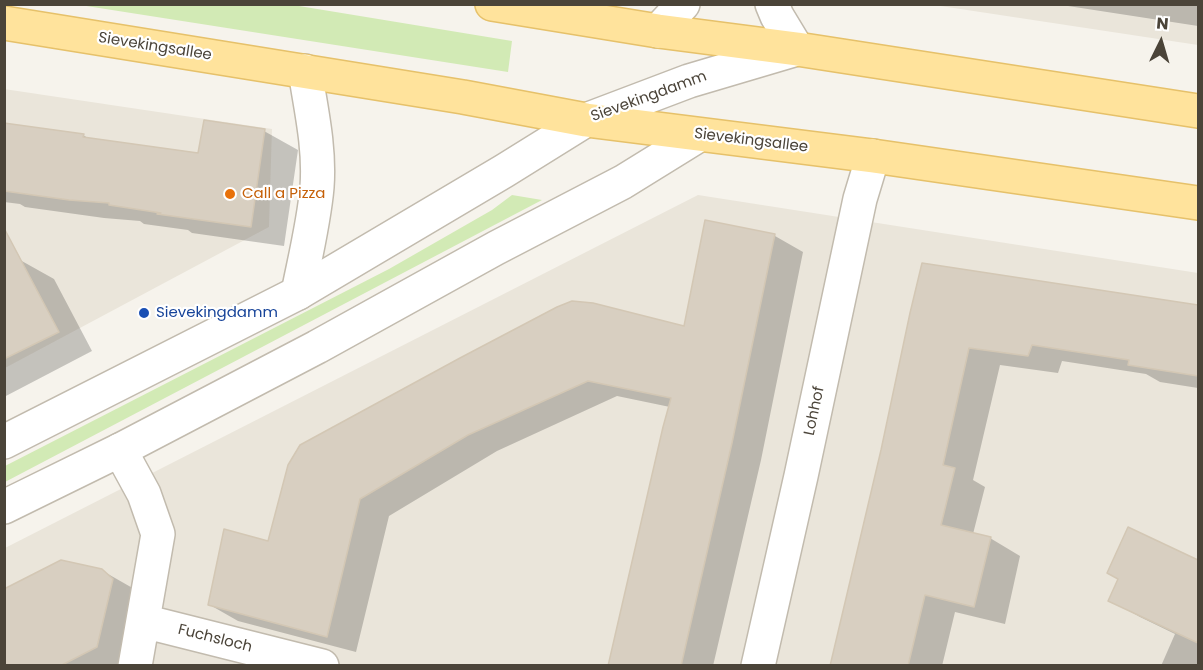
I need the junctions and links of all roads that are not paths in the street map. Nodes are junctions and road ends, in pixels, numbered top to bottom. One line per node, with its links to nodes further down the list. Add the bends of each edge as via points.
1 (492, 4): 5 (main road)
2 (683, 4): 5 (street)
3 (772, 4): 6 (street)
4 (4, 22): 7 (main road, Sievekingsallee)
5 (658, 31): 6 (main road)
6 (796, 49): 8 (main road); 9 (street, Sievekingdamm, via 689,81)
7 (305, 71): 9 (main road, Sievekingsallee); 13 (street, via 316,140 317,186)
8 (1198, 111)
9 (586, 120): 10 (main road, Sievekingsallee); 13 (street, Sievekingdamm)
10 (699, 135): 11 (main road, Sievekingsallee); 15 (street, via 623,183)
11 (873, 156): 12 (main road, Sievekingsallee); 20 (street, Lohhof, via 860,199)
12 (1198, 203)
13 (298, 292): 14 (street, Sievekingdamm)
14 (4, 442)
15 (120, 450): 16 (street); 17 (street, via 144,494 158,534)
16 (4, 507)
17 (143, 621): 18 (street); 19 (street, Fuchsloch)
18 (135, 666)
19 (322, 666)
20 (758, 666)

